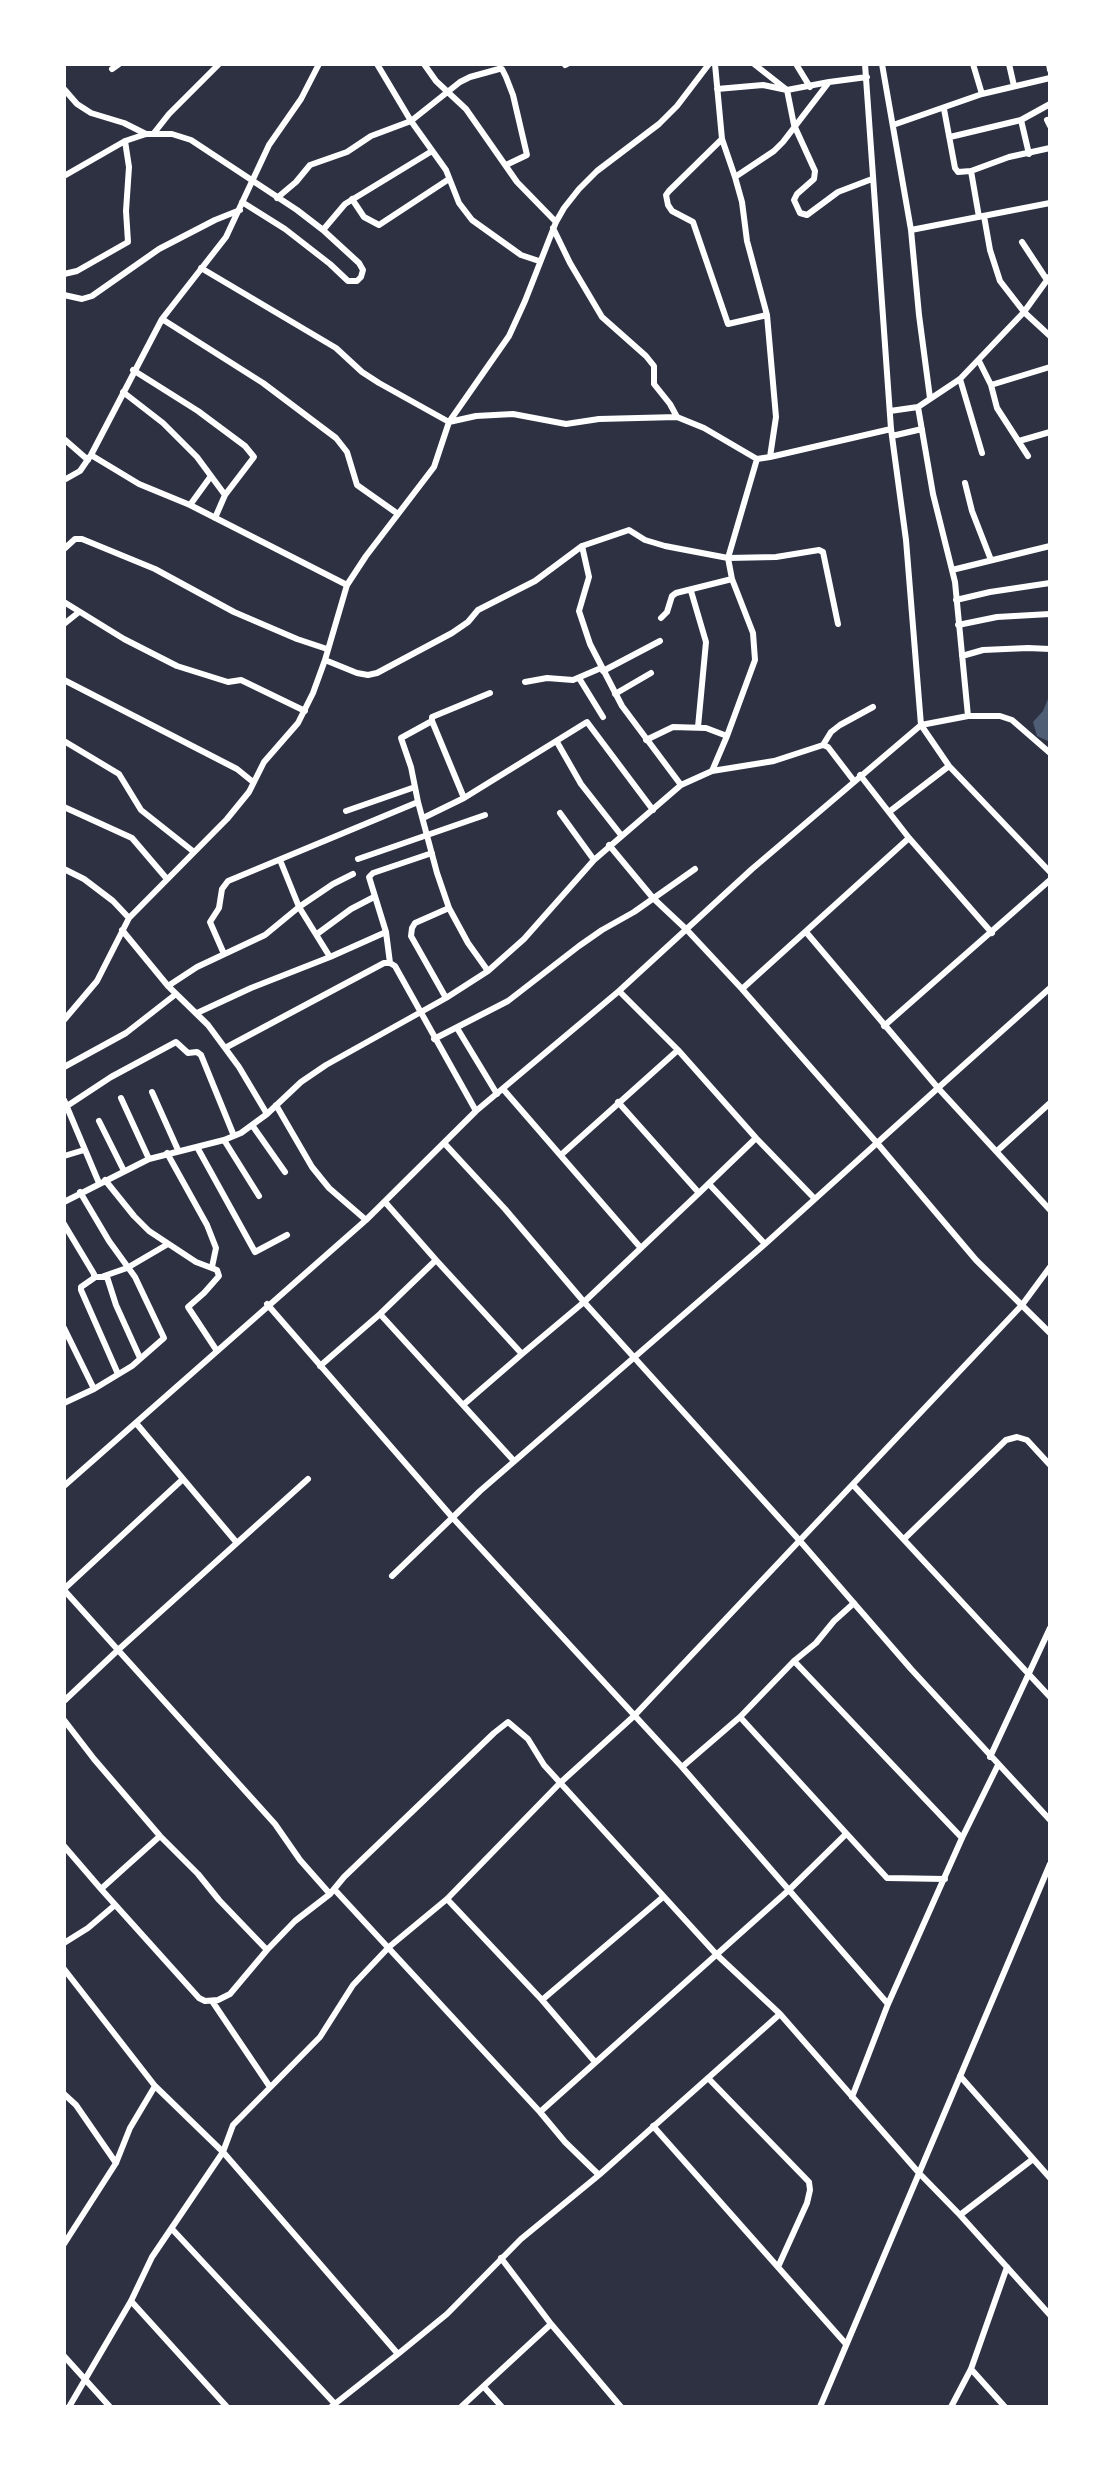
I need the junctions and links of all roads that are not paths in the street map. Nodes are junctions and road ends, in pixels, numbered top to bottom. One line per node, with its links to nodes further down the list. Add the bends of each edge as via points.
1 (119, 64): 14 (street)
2 (219, 64): 31 (street)
3 (319, 64): 44 (street, via 269,145)
4 (377, 64): 28 (street)
5 (424, 64): 23 (street)
6 (709, 64): 51 (street, via 659,124 579,189)
7 (715, 64): 21 (street)
8 (754, 64): 22 (street)
9 (796, 64): 19 (street)
10 (865, 64): 15 (street)
11 (882, 64): 30 (street)
12 (973, 64): 24 (street)
13 (1009, 64): 18 (street)
14 (112, 69)
15 (867, 77): 17 (street); 43 (street)
16 (1050, 78): 18 (street)
17 (829, 82): 19 (street); 29 (street)
18 (1014, 86): 24 (street)
19 (810, 87): 22 (street)
20 (64, 89): 31 (street, via 91,113)
21 (717, 89): 22 (street, via 763,85); 33 (street)
22 (787, 90): 29 (street)
23 (447, 91): 28 (street); 38 (street); 38 (street, via 470,77 502,69 527,155)
24 (982, 94): 26 (street)
25 (1050, 104): 27 (street)
26 (944, 109): 30 (street); 32 (street)
27 (1021, 120): 32 (street); 37 (street)
28 (411, 121): 36 (street); 45 (street, via 310,165)
29 (794, 125): 41 (street, via 774,151); 43 (street, via 815,174 794,200 802,216 838,192)
30 (893, 125): 53 (street)
31 (150, 133): 34 (street); 44 (street, via 200,144)
32 (950, 137): 39 (street, via 956,171)
33 (722, 139): 41 (street); 61 (street, via 669,191 668,205 693,222 728,324)
34 (125, 141): 40 (street); 57 (street, via 128,242)
35 (1050, 148): 37 (street)
36 (432, 151): 42 (street); 46 (street)
37 (1029, 154): 39 (street)
38 (506, 165): 51 (street)
39 (971, 171): 50 (street)
40 (64, 176)
41 (735, 177): 61 (street)
42 (449, 179): 46 (street, via 379,225 364,217); 55 (street, via 472,220 521,255)
43 (872, 179): 72 (street)
44 (253, 182): 45 (street); 47 (street)
45 (277, 198): 52 (street)
46 (352, 199): 52 (street)
47 (242, 202): 49 (street); 52 (street, via 285,229 348,281 357,281 363,274 359,263)
48 (1050, 203): 50 (street)
49 (240, 210): 56 (street); 59 (street, via 159,249 92,296)
50 (982, 217): 53 (street); 60 (street, via 998,275)
51 (555, 225): 55 (street); 73 (street, via 602,317 651,361 657,389)
52 (323, 230)
53 (911, 230): 70 (street)
54 (1022, 242): 58 (street)
55 (539, 261): 74 (street, via 509,336)
56 (201, 268): 62 (street); 74 (street)
57 (64, 274)
58 (1048, 278): 60 (street)
59 (64, 295)
60 (1024, 312): 63 (street); 64 (street)
61 (767, 315): 83 (street, via 776,406)
62 (162, 319): 66 (street); 90 (street, via 263,383 336,438 347,452 357,485)
63 (1050, 336)
64 (979, 361): 67 (street); 68 (street)
65 (1050, 367): 68 (street)
66 (133, 370): 69 (street); 88 (street, via 198,411 254,457)
67 (960, 379): 70 (street); 80 (street)
68 (991, 385): 79 (street, via 997,408)
69 (123, 392): 82 (street); 85 (street, via 163,423)
70 (930, 398): 71 (street)
71 (918, 407): 72 (street); 75 (street)
72 (890, 411): 76 (street)
73 (677, 417): 74 (street, via 566,424 513,414); 84 (street)
74 (449, 422): 90 (street, via 434,467)
75 (922, 429): 76 (street); 97 (street)
76 (892, 432): 83 (street); 127 (street)
77 (1050, 432): 79 (street)
78 (64, 439): 82 (street)
79 (1019, 441): 81 (street)
80 (982, 453)
81 (1028, 456)
82 (90, 457): 86 (street); 89 (street)
83 (770, 457): 84 (street)
84 (757, 459): 95 (street)
85 (211, 476): 88 (street); 89 (street)
86 (64, 480)
87 (965, 483): 96 (street)
88 (225, 495): 91 (street)
89 (190, 505): 91 (street)
90 (398, 514): 100 (street)
91 (215, 518): 100 (street)
92 (582, 546): 95 (street, via 632,530 665,546); 114 (street, via 535,581 478,610 452,633 390,667 368,675); 115 (street, via 589,577 579,611)
93 (1050, 546): 96 (street)
94 (64, 549): 111 (street, via 82,539 155,569 234,612)
95 (728, 558): 98 (street); 108 (street, via 823,552)
96 (991, 560): 97 (street)
97 (952, 570): 102 (street)
98 (732, 579): 101 (street); 129 (street, via 756,651)
99 (1050, 583): 102 (street)
100 (347, 585): 111 (street)
101 (691, 591): 106 (street, via 672,596); 128 (street, via 706,642)
102 (956, 600): 109 (street)
103 (64, 602): 104 (street)
104 (79, 612): 107 (street); 123 (street, via 177,666 228,682 241,680)
105 (1050, 614): 109 (street)
106 (661, 618)
107 (64, 624)
108 (838, 624)
109 (958, 625): 113 (street)
110 (660, 641): 115 (street)
111 (327, 649): 114 (street)
112 (1050, 649): 113 (street, via 983,650)
113 (962, 656): 124 (street)
114 (325, 660): 123 (street)
115 (602, 670): 117 (street); 121 (street)
116 (651, 673): 121 (street)
117 (579, 678): 119 (street); 125 (street)
118 (64, 680): 139 (street)
119 (525, 682)
120 (490, 693): 126 (street, via 436,714)
121 (615, 694): 130 (street)
122 (873, 707): 133 (street, via 840,725)
123 (305, 711): 139 (street)
124 (968, 716): 127 (street); 134 (street, via 1006,717)
125 (603, 717)
126 (432, 721): 141 (street, via 401,738); 142 (street)
127 (921, 725): 135 (street); 137 (street)
128 (698, 727): 129 (street); 130 (street, via 673,727)
129 (727, 736): 136 (street)
130 (646, 740): 140 (street)
131 (64, 741): 155 (street, via 119,774 141,810)
132 (557, 742): 142 (street); 145 (street, via 587,722); 152 (street, via 581,784)
133 (823, 745): 136 (street, via 774,761); 138 (street)
134 (1050, 753)
135 (949, 766): 147 (street); 162 (street)
136 (712, 771): 140 (street)
137 (860, 775): 138 (street); 147 (street)
138 (854, 781): 172 (street)
139 (253, 782): 155 (street, via 243,801)
140 (681, 785): 145 (street)
141 (415, 787): 143 (street); 146 (street)
142 (464, 798): 150 (street)
143 (418, 802): 150 (street); 158 (street)
144 (64, 807): 164 (street, via 132,838)
145 (653, 810): 152 (street)
146 (346, 811)
147 (889, 812): 153 (street)
148 (560, 813): 159 (street)
149 (485, 815): 151 (street)
150 (423, 818): 151 (street)
151 (427, 835): 156 (street); 157 (street)
152 (621, 835): 154 (street)
153 (909, 838): 174 (street); 175 (street)
154 (609, 845): 159 (street); 167 (street)
155 (194, 852): 164 (street)
156 (432, 853): 166 (street, via 370,874); 169 (street)
157 (358, 859)
158 (280, 860): 168 (street); 177 (street, via 224,884 210,922)
159 (594, 860): 180 (street)
160 (64, 869): 170 (street, via 84,879)
161 (695, 869): 167 (street)
162 (1050, 872)
163 (353, 874): 168 (street)
164 (167, 879): 170 (street)
165 (1050, 880): 175 (street)
166 (374, 897): 173 (street); 176 (street)
167 (653, 898): 172 (street); 191 (street, via 508,1001)
168 (299, 907): 176 (street); 177 (street, via 265,935)
169 (449, 908): 180 (street); 186 (street, via 415,923 411,936)
170 (129, 918): 171 (street)
171 (122, 930): 181 (street); 189 (street, via 97,981)
172 (687, 930): 183 (street); 184 (street)
173 (386, 932): 178 (street); 179 (street)
174 (806, 932): 183 (street); 190 (street)
175 (992, 933): 190 (street)
176 (317, 934): 178 (street)
177 (224, 954): 181 (street)
178 (330, 957): 188 (street)
179 (390, 963): 187 (street); 193 (street)
180 (488, 971): 186 (street)
181 (168, 986): 185 (street)
182 (1050, 988): 196 (street)
183 (742, 989): 211 (street)
184 (619, 991): 194 (street); 197 (street)
185 (176, 994): 188 (street); 195 (street, via 126,1033)
186 (446, 998): 187 (street)
187 (419, 1012): 192 (street); 203 (street, via 326,1065)
188 (197, 1013): 193 (street)
189 (65, 1016)
190 (884, 1026): 196 (street)
191 (457, 1028): 192 (street); 197 (street)
192 (434, 1039): 204 (street)
193 (225, 1048): 205 (street)
194 (678, 1050): 200 (street); 209 (street)
195 (64, 1067)
196 (938, 1088): 211 (street); 216 (street)
197 (500, 1091): 204 (street); 218 (street)
198 (152, 1092): 215 (street)
199 (121, 1098): 220 (street)
200 (618, 1102): 218 (street); 226 (street)
201 (65, 1103): 208 (street, via 176,1042 188,1053 201,1055); 214 (street)
202 (1050, 1103): 216 (street)
203 (276, 1105): 205 (street); 232 (street, via 312,1167)
204 (476, 1111): 212 (street)
205 (267, 1114): 207 (street)
206 (99, 1121): 221 (street)
207 (252, 1125): 208 (street); 222 (street)
208 (234, 1136): 210 (street)
209 (756, 1138): 224 (street); 228 (street)
210 (224, 1140): 213 (street); 227 (street)
211 (877, 1143): 228 (street); 246 (street, via 976,1260)
212 (445, 1144): 230 (street); 244 (street)
213 (197, 1147): 215 (street); 234 (street, via 255,1252)
214 (84, 1150): 219 (street); 223 (street)
215 (178, 1150): 217 (street)
216 (997, 1151): 231 (street)
217 (167, 1153): 220 (street); 239 (street, via 207,1225 216,1248)
218 (562, 1154): 237 (street)
219 (64, 1156)
220 (149, 1159): 221 (street)
221 (124, 1171): 223 (street)
222 (285, 1172)
223 (102, 1182): 225 (street); 235 (street)
224 (709, 1184): 226 (street); 236 (street)
225 (80, 1192): 229 (street); 241 (street)
226 (699, 1193): 237 (street)
227 (259, 1196)
228 (814, 1198): 236 (street)
229 (64, 1202)
230 (385, 1202): 232 (street); 238 (street)
231 (1050, 1210)
232 (366, 1220): 245 (street)
233 (64, 1224): 243 (street)
234 (287, 1235)
235 (168, 1244): 239 (street); 241 (street)
236 (765, 1244): 252 (street)
237 (640, 1247): 244 (street)
238 (436, 1260): 247 (street); 251 (street)
239 (212, 1267): 250 (street, via 219,1276 188,1307)
240 (1050, 1267): 246 (street)
241 (127, 1268): 242 (street); 253 (street, via 164,1338)
242 (104, 1276): 243 (street); 253 (street)
243 (95, 1277): 255 (street, via 81,1290)
244 (584, 1302): 251 (street); 252 (street)
245 (267, 1304): 250 (street); 254 (street)
246 (1022, 1305): 249 (street); 265 (street)
247 (380, 1314): 254 (street); 258 (street)
248 (64, 1328): 256 (street)
249 (1050, 1333)
250 (217, 1351): 259 (street)
251 (522, 1354): 258 (street)
252 (636, 1357): 260 (street); 268 (street)
253 (140, 1358): 255 (street)
254 (320, 1366): 266 (street)
255 (118, 1374): 256 (street)
256 (94, 1389): 257 (street)
257 (65, 1402)
258 (463, 1405): 260 (street)
259 (136, 1423): 262 (street); 264 (street)
260 (514, 1461): 266 (street)
261 (1050, 1465): 267 (street, via 1027,1440 1006,1440)
262 (183, 1479): 269 (street); 271 (street)
263 (308, 1479): 269 (street)
264 (64, 1486)
265 (854, 1486): 267 (street); 268 (street)
266 (452, 1517): 270 (street); 279 (street)
267 (904, 1539): 276 (street)
268 (800, 1541): 272 (street); 279 (street)
269 (237, 1543): 274 (street)
270 (392, 1576)
271 (64, 1589): 274 (street)
272 (854, 1603): 275 (street); 282 (street)
273 (1050, 1628): 276 (street)
274 (118, 1650): 278 (street); 295 (street)
275 (794, 1661): 280 (street); 289 (street)
276 (1029, 1674): 277 (street); 282 (street)
277 (1050, 1697)
278 (64, 1701)
279 (634, 1716): 284 (street); 285 (street)
280 (740, 1717): 284 (street); 287 (street)
281 (64, 1720): 288 (street)
282 (990, 1757): 283 (street)
283 (998, 1765): 286 (street); 289 (street)
284 (682, 1767): 294 (street)
285 (560, 1783): 295 (street, via 528,1739 508,1722); 296 (street); 297 (street)
286 (1050, 1820)
287 (846, 1834): 292 (street, via 887,1878); 294 (street)
288 (160, 1836): 293 (street); 301 (street)
289 (962, 1838): 292 (street)
290 (64, 1846): 293 (street)
291 (1050, 1864): 309 (street)
292 (945, 1879): 306 (street)
293 (101, 1889): 298 (street)
294 (790, 1889): 302 (street); 306 (street)
295 (332, 1892): 300 (street); 301 (street)
296 (663, 1897): 302 (street); 304 (street)
297 (447, 1899): 300 (street); 304 (street)
298 (115, 1905): 299 (street); 305 (street, via 199,1998)
299 (64, 1943)
300 (389, 1947): 312 (street, via 353,1985 320,2037); 315 (street)
301 (267, 1950): 305 (street, via 230,1994)
302 (717, 1955): 307 (street); 308 (street)
303 (64, 1969): 311 (street)
304 (542, 2000): 308 (street)
305 (212, 2001): 312 (street)
306 (888, 2004): 314 (street)
307 (780, 2014): 310 (street); 314 (street)
308 (595, 2062): 315 (street)
309 (960, 2076): 318 (street); 320 (street)
310 (708, 2078): 316 (street); 329 (street, via 809,2182 807,2203)
311 (155, 2086): 317 (street); 319 (street)
312 (270, 2087): 317 (street, via 233,2125)
313 (64, 2094): 319 (street)
314 (852, 2097): 320 (street)
315 (540, 2112): 321 (street)
316 (653, 2126): 321 (street); 329 (street)
317 (223, 2152): 325 (street); 335 (street)
318 (1033, 2159): 322 (street); 323 (street)
319 (116, 2163): 326 (street)
320 (919, 2173): 323 (street); 334 (street)
321 (599, 2175): 328 (street)
322 (1050, 2178)
323 (960, 2215): 330 (street)
324 (64, 2223): 326 (street)
325 (172, 2229): 331 (street); 340 (street)
326 (72, 2231): 327 (street)
327 (64, 2244)
328 (501, 2258): 333 (street); 335 (street, via 447,2314)
329 (778, 2267): 334 (street)
330 (1007, 2267): 332 (street); 337 (street)
331 (131, 2301): 338 (street); 343 (street)
332 (1050, 2315)
333 (551, 2324): 339 (street); 346 (street)
334 (846, 2344): 347 (street)
335 (398, 2354): 340 (street)
336 (64, 2356): 338 (street)
337 (971, 2369): 348 (street); 349 (street)
338 (84, 2380): 341 (street); 342 (street)
339 (484, 2387): 344 (street); 345 (street)
340 (333, 2405)
341 (69, 2407)
342 (110, 2407)
343 (227, 2407)
344 (461, 2407)
345 (502, 2407)
346 (621, 2407)
347 (820, 2407)
348 (951, 2407)
349 (1005, 2407)

